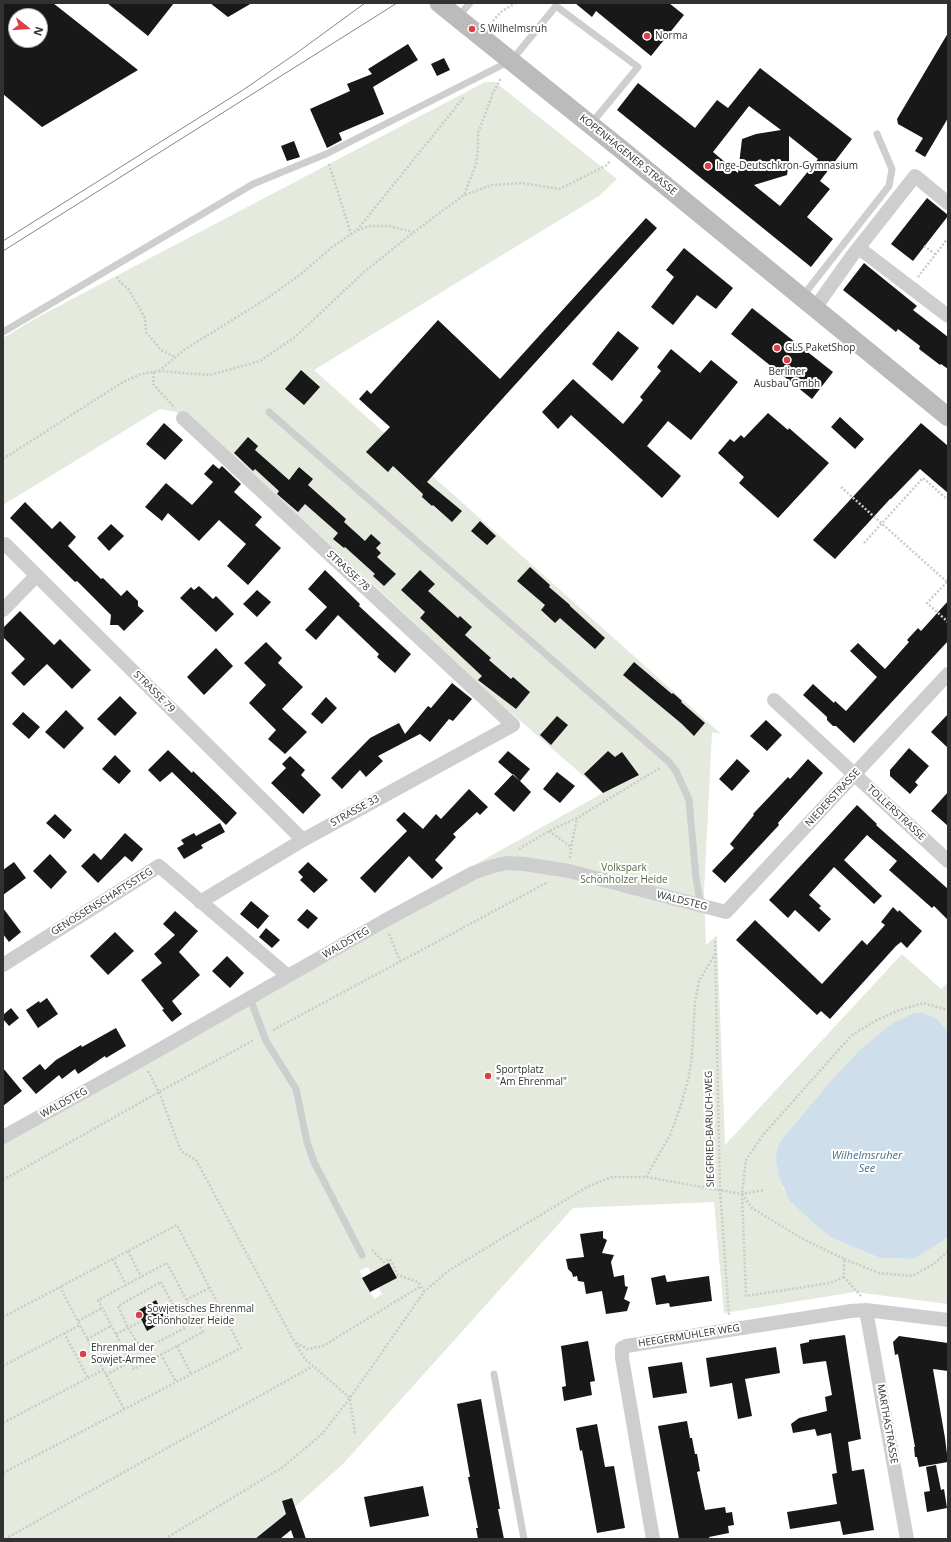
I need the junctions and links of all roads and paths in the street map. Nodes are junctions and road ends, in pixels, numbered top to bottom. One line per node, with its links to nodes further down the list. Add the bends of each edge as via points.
1 (440, 3): 4 (main road, KOPENHAGENER STRASSE)
2 (470, 3): 4 (lane)
3 (516, 3): 5 (path, via 502,11)
4 (458, 18): 5 (main road, KOPENHAGENER STRASSE)
5 (480, 36): 6 (main road, KOPENHAGENER STRASSE)
6 (512, 60): 7 (lane); 8 (main road, KOPENHAGENER STRASSE); 8 (lane, via 556,6 638,67); 12 (path, via 485,112 478,133 476,164)
7 (478, 78): 11 (lane); 14 (path)
8 (591, 124): 10 (main road, KOPENHAGENER STRASSE)
9 (877, 134): 23 (lane, via 892,169 889,186 851,234)
10 (622, 150): 12 (path, via 607,164 560,189 521,183 492,185); 23 (main road, KOPENHAGENER STRASSE)
11 (326, 154): 16 (path); 21 (lane, via 252,184)
12 (464, 195): 15 (path)
13 (948, 203): 19 (street, via 915,176)
14 (356, 230): 15 (path, via 369,226 389,226); 16 (path)
15 (414, 232): 27 (path, via 364,272 296,337 260,361 210,375)
16 (351, 234): 26 (path, via 266,299)
17 (948, 238): 20 (path)
18 (924, 246): 20 (path)
19 (859, 248): 22 (street); 23 (street)
20 (935, 254): 22 (path)
21 (112, 267): 25 (lane); 26 (path, via 120,282 130,290 145,318 146,332 161,350)
22 (910, 287): 24 (street)
23 (808, 303): 30 (main road, KOPENHAGENER STRASSE)
24 (948, 316)
25 (3, 332)
26 (175, 357): 27 (path)
27 (158, 371): 28 (path)
28 (154, 372): 31 (path, via 153,384); 32 (path, via 141,374 123,382)
29 (269, 412): 45 (lane)
30 (948, 417)
31 (183, 418): 44 (street, STRASSE 78)
32 (3, 459)
33 (841, 488): 35 (path)
34 (948, 500): 35 (path, via 922,478)
35 (882, 523): 36 (path); 39 (path)
36 (864, 543)
37 (5, 544): 38 (street, STRASSE 79)
38 (36, 576): 40 (street); 49 (street, STRASSE 79)
39 (948, 581): 41 (path, via 927,603)
40 (3, 610)
41 (948, 622)
42 (948, 674): 46 (street, NIEDERSTRASSE)
43 (774, 700): 46 (street, TOLLERSTRASSE)
44 (513, 725): 49 (street, STRASSE 33)
45 (670, 762): 47 (path); 55 (lane, via 689,800 696,878)
46 (855, 774): 52 (street, TOLLERSTRASSE); 55 (street, NIEDERSTRASSE, via 726,912)
47 (577, 818): 48 (path); 50 (path)
48 (549, 831): 50 (path); 51 (path)
49 (303, 840): 54 (street, STRASSE 33)
50 (571, 847): 53 (path)
51 (518, 850)
52 (948, 861)
53 (569, 871): 55 (street, WALDSTEG); 56 (street, WALDSTEG, via 524,864 507,863 493,866 473,873); 59 (path)
54 (200, 902): 60 (street, GENOSSENSCHAFTSSTEG, via 158,866); 61 (street, GENOSSENSCHAFTSSTEG)
55 (708, 908)
56 (384, 921): 59 (path); 61 (street, WALDSTEG)
57 (715, 941): 58 (path, SIEGFRIED-BARUCH-WEG)
58 (715, 954): 68 (path, via 699,981 689,1076 681,1105 670,1135); 70 (path, SIEGFRIED-BARUCH-WEG)
59 (400, 961): 64 (path)
60 (3, 965)
61 (288, 976): 62 (street, WALDSTEG)
62 (250, 998): 64 (lane); 65 (street, WALDSTEG)
63 (948, 1010): 72 (path, via 923,1003 897,1011 852,1035 763,1135 746,1160)
64 (264, 1035): 66 (path); 75 (lane, via 296,1089 307,1142 314,1162)
65 (143, 1060): 66 (path); 67 (street, WALDSTEG)
66 (159, 1092): 69 (path); 100 (path, via 181,1150 196,1160)
67 (3, 1137)
68 (646, 1177): 70 (path); 84 (path, via 612,1177 587,1187 448,1271)
69 (3, 1180)
70 (720, 1190): 72 (path); 89 (path, SIEGFRIED-BARUCH-WEG)
71 (764, 1190): 72 (path)
72 (742, 1194): 77 (path, via 752,1208 801,1238); 79 (path, via 746,1296 830,1283)
73 (128, 1251): 76 (path); 78 (path); 83 (path, via 177,1225)
74 (948, 1251): 77 (path, via 934,1264 912,1276 879,1273)
75 (362, 1255): 81 (path, via 372,1250 384,1262 390,1259 398,1275 418,1282)
76 (113, 1259): 80 (path); 82 (path)
77 (844, 1259): 79 (path)
78 (141, 1277): 80 (path); 86 (path, via 167,1263)
79 (844, 1277): 85 (path)
80 (126, 1285): 87 (path, via 98,1300)
81 (421, 1286): 84 (path); 100 (path, via 323,1346 308,1349)
82 (60, 1287): 90 (path); 92 (path)
83 (210, 1288): 86 (path); 109 (path, via 241,1348)
84 (424, 1292): 114 (path)
85 (861, 1296)
86 (186, 1300): 102 (path, via 203,1332)
87 (102, 1308): 92 (path); 95 (path)
88 (866, 1310): 91 (street, HEEGERMÜHLER WEG); 124 (street, HEEGERMÜHLER WEG, via 622,1348); 125 (street, MARTHASTRASSE)
89 (729, 1316)
90 (3, 1317)
91 (948, 1320)
92 (78, 1321): 94 (path)
93 (142, 1321): 96 (path)
94 (80, 1325): 97 (path); 99 (path)
95 (111, 1326): 98 (path); 99 (path)
96 (128, 1328): 96 (path, via 118,1306 162,1282 185,1328 142,1350); 98 (path)
97 (64, 1333): 106 (path); 112 (path)
98 (116, 1334): 101 (path)
99 (87, 1339): 104 (path)
100 (295, 1343): 107 (path)
101 (122, 1346): 104 (path); 105 (path)
102 (177, 1346): 103 (path); 109 (path)
103 (161, 1354): 105 (path, via 134,1368); 113 (path)
104 (98, 1359): 108 (path)
105 (130, 1362): 111 (path)
106 (3, 1366)
107 (313, 1366): 114 (path); 119 (path)
108 (104, 1370): 111 (path); 112 (path)
109 (191, 1374): 113 (path)
110 (494, 1374): 123 (lane)
111 (106, 1375): 115 (path)
112 (88, 1378): 116 (path)
113 (176, 1382): 115 (path)
114 (350, 1398): 117 (path); 122 (path, via 323,1434 283,1467)
115 (124, 1409): 118 (path)
116 (3, 1423)
117 (355, 1434)
118 (3, 1473)
119 (13, 1535): 120 (path); 121 (path)
120 (5, 1539)
121 (13, 1539)
122 (165, 1539)
123 (524, 1539)
124 (653, 1539)
125 (907, 1539)

